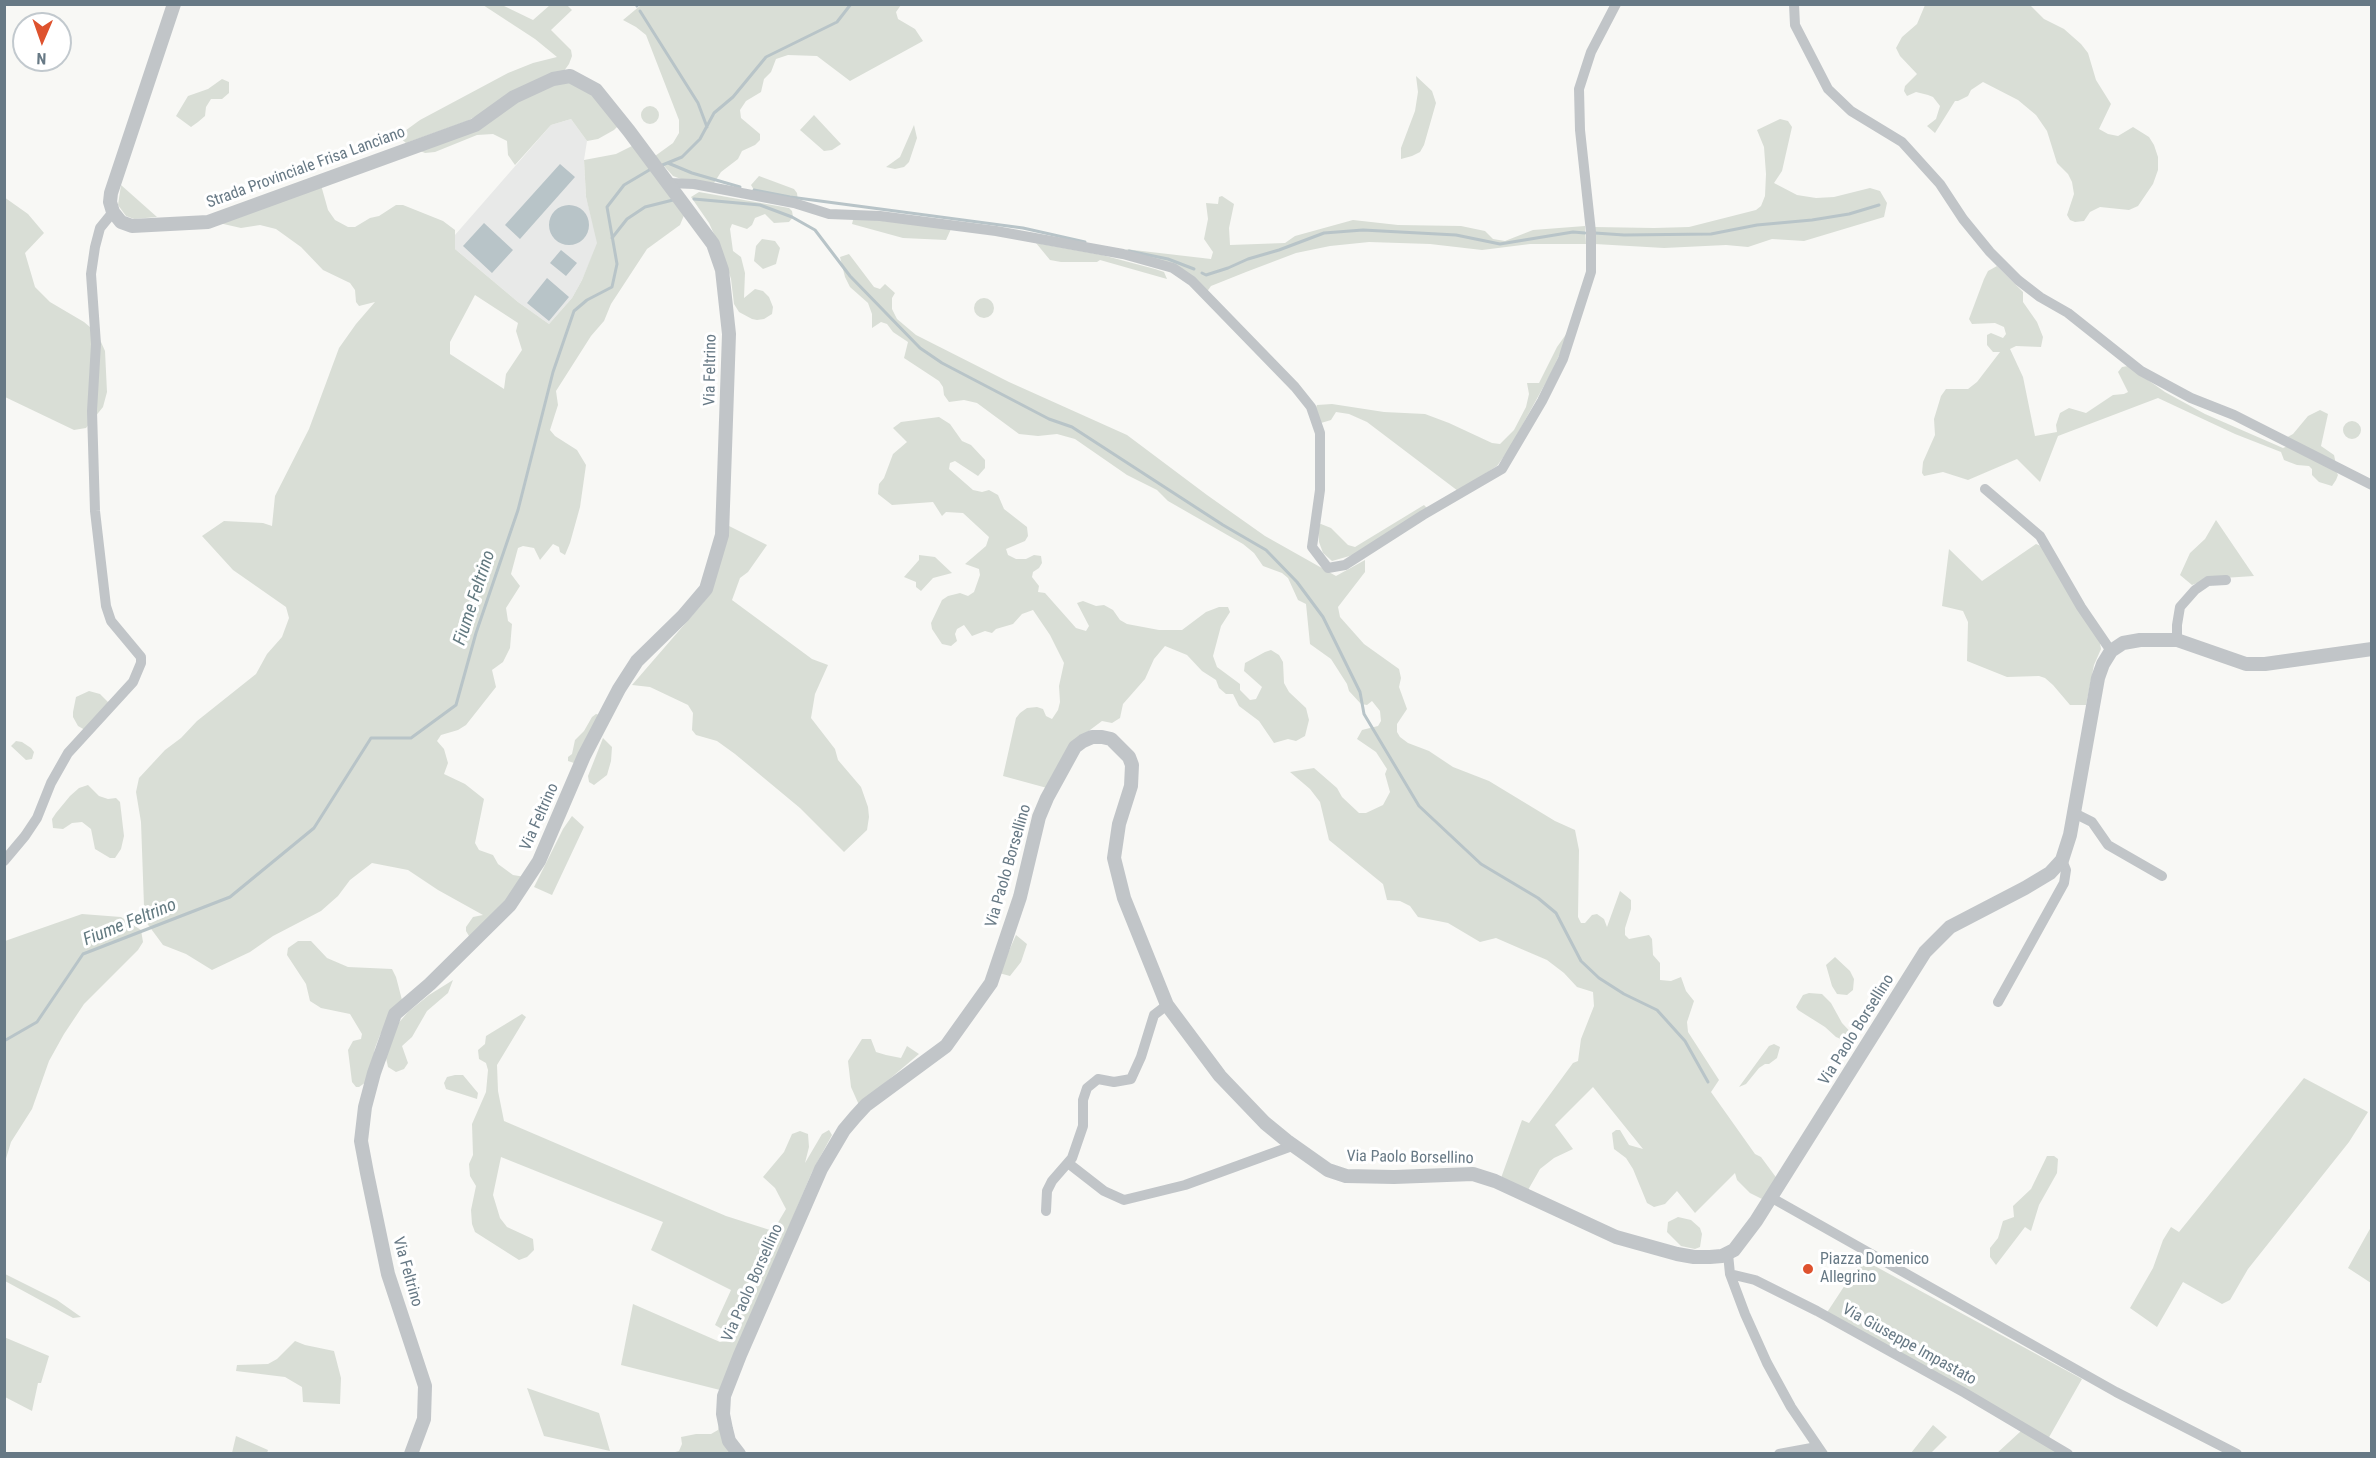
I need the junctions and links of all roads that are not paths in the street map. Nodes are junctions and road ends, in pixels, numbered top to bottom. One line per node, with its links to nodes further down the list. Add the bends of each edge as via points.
1 (174, 4): 5 (street, via 111,193)
2 (1616, 4): 4 (street, via 1591,52 1579,89 1591,272 1563,359 1502,469 1345,565 1328,568 1312,547 1320,490 1320,433 1311,407 1192,281 1173,268 1123,254 996,231 880,216 829,214 783,201)
3 (1794, 4): 6 (street, via 1795,25 1828,90 1851,111 1902,142 1940,184 1990,252 2018,280 2068,313 2141,371)
4 (669, 183): 5 (street, Strada Provinciale Frisa Lanciano, via 596,90 570,76 514,97 474,124 208,222 132,226 121,222); 25 (street, Via Feltrino, via 713,244 722,270 729,334 722,535 706,589 637,661 619,689 584,756 539,861 510,905 395,1014 381,1051 365,1107 362,1141 388,1274 425,1386 424,1419)
5 (113, 212): 14 (street, via 100,228 91,274 96,344 92,411 95,511 106,606 111,621 141,657 141,663 133,682 68,753 37,818)
6 (2372, 485)
7 (1985, 489): 11 (street, via 2040,536)
8 (2226, 580): 9 (street, via 2208,581 2180,607)
9 (2176, 640): 10 (street, via 2246,664); 11 (street, via 2140,640 2123,643)
10 (2372, 649)
11 (2111, 651): 12 (street, via 2098,678)
12 (2074, 813): 13 (street); 15 (street, via 2092,822 2108,845)
13 (2062, 860): 16 (street, via 2066,870 2064,883); 20 (street, Via Paolo Borsellino, via 2050,873 2025,888 1950,927 1925,952)
14 (4, 861)
15 (2162, 876)
16 (1998, 1002)
17 (1167, 1005): 18 (street, Via Paolo Borsellino, via 1220,1076); 19 (street, via 1154,1015 1131,1078 1114,1082 1098,1079 1088,1088 1083,1100 1083,1126); 26 (street, Via Paolo Borsellino, via 1124,897 1114,858 1131,786 1132,765 1111,740 1092,737 1076,747 1039,817 1020,897 991,983 946,1046 855,1117 821,1169 724,1396 726,1430)
18 (1292, 1146): 19 (street, via 1185,1185 1124,1200 1104,1191); 22 (street, Via Paolo Borsellino, via 1328,1170 1346,1176 1473,1174 1616,1237 1694,1257)
19 (1068, 1163): 21 (street, via 1052,1180)
20 (1772, 1198): 22 (street, Via Paolo Borsellino, via 1740,1244); 29 (street, via 2116,1392)
21 (1046, 1211)
22 (1728, 1254): 23 (street)
23 (1730, 1274): 24 (street, via 1767,1363); 28 (street, Via Giuseppe Impastato, via 1755,1280 1817,1311)
24 (1820, 1450): 27 (street)
25 (411, 1454)
26 (739, 1454)
27 (1779, 1454)
28 (2068, 1454)
29 (2237, 1454)

